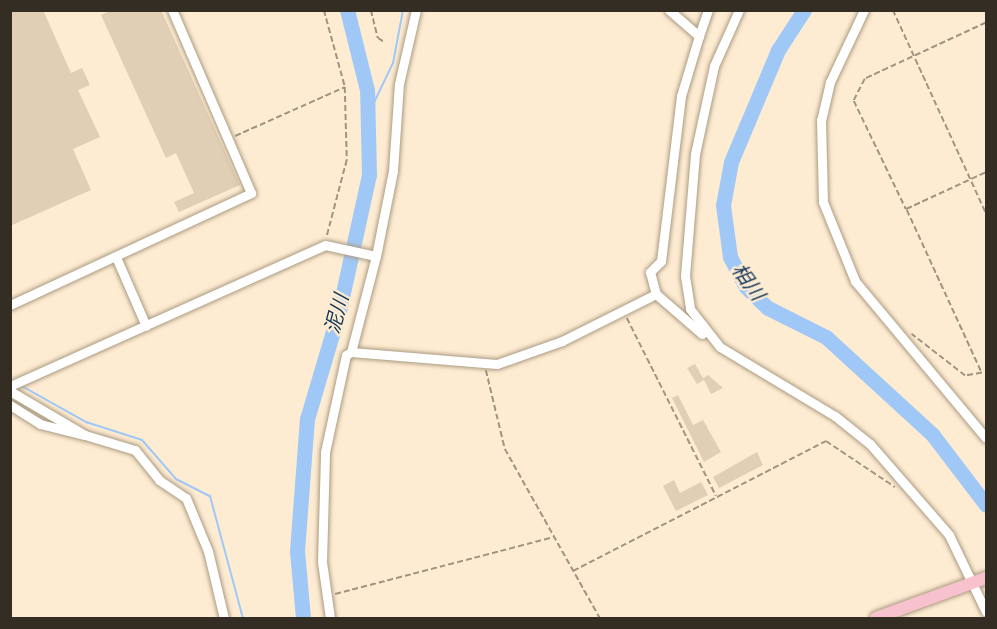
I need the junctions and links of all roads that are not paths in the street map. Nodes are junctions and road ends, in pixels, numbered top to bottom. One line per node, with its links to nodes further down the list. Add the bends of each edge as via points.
1 (416, 10): 8 (street, via 399,84 393,171)
2 (669, 10): 7 (street)
3 (708, 10): 7 (street)
4 (739, 10): 13 (street, via 714,66 695,154 686,293)
5 (864, 10): 21 (street, via 830,82 821,120 823,202 855,282)
6 (173, 11): 9 (street, via 251,185 248,197)
7 (699, 36): 10 (street, via 681,96 661,261 650,272)
8 (373, 255): 12 (street, via 327,246); 14 (street)
9 (116, 257): 11 (street); 12 (street)
10 (656, 294): 13 (street); 14 (street, via 562,341 485,364)
11 (10, 305)
12 (146, 326): 15 (street)
13 (705, 334): 22 (street, via 870,444 949,535)
14 (351, 352): 25 (street, via 346,355 325,452 326,597)
15 (10, 386)
16 (10, 391): 20 (street)
17 (10, 405): 18 (street)
18 (18, 413): 19 (street); 20 (street, via 76,437)
19 (10, 420)
20 (85, 435): 24 (street, via 135,450 159,480 193,507)
21 (987, 438)
22 (978, 581): 23 (street); 26 (main road)
23 (987, 612)
24 (224, 618)
25 (330, 618)
26 (876, 618)

